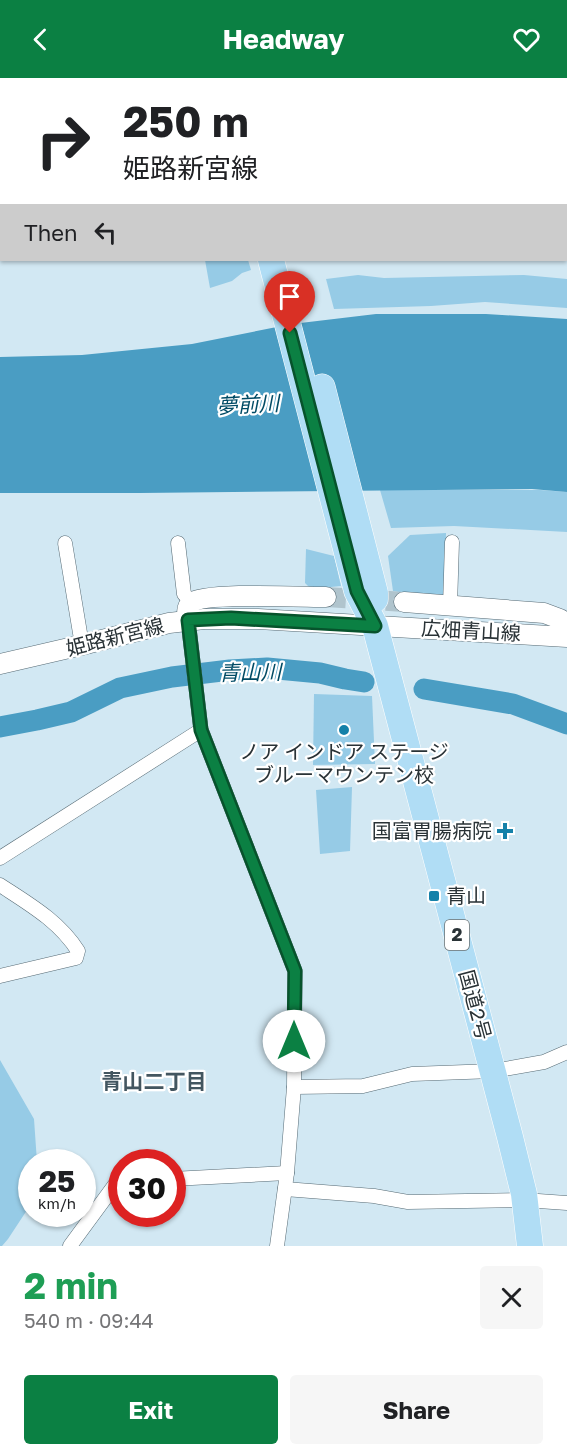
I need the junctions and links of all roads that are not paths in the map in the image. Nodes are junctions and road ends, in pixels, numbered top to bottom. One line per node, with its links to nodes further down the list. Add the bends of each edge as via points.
1 (272, 261): 3 (highway, 国道2号 / 2)
2 (289, 261): 3 (highway, 国道2号 / 2)
3 (286, 286): 11 (highway, 国道2号 / 2, via 353,539 357,591)
4 (452, 542): 9 (street)
5 (65, 543): 13 (street)
6 (178, 543): 10 (street)
7 (326, 597): 10 (main road, via 197,599)
8 (404, 602): 9 (main road)
9 (450, 606): 12 (main road, via 544,613 560,619)
10 (189, 611): 11 (main road, 姫路新宮線, via 231,618); 13 (main road, 姫路新宮線, via 136,631); 15 (street)
11 (375, 626): 12 (main road, 広畑青山線); 20 (highway, 国道2号 / 2)
12 (564, 636)
13 (82, 645): 14 (main road, 姫路新宮線)
14 (0, 664)
15 (201, 730): 16 (street); 21 (street, via 295,971)
16 (0, 858)
17 (0, 885): 18 (street, via 54,922 78,951 76,958)
18 (0, 976)
19 (567, 1052): 20 (street, via 544,1062)
20 (493, 1071): 21 (street, via 412,1074 363,1086); 26 (highway, 国道2号 / 2)
21 (294, 1087): 22 (street)
22 (287, 1173): 23 (street); 24 (street)
23 (186, 1178)
24 (285, 1189): 26 (street, via 408,1202); 29 (street)
25 (108, 1194): 28 (street)
26 (524, 1200): 27 (street); 30 (highway, 国道2号 / 2)
27 (567, 1203)
28 (70, 1246)
29 (277, 1246)
30 (530, 1246)

